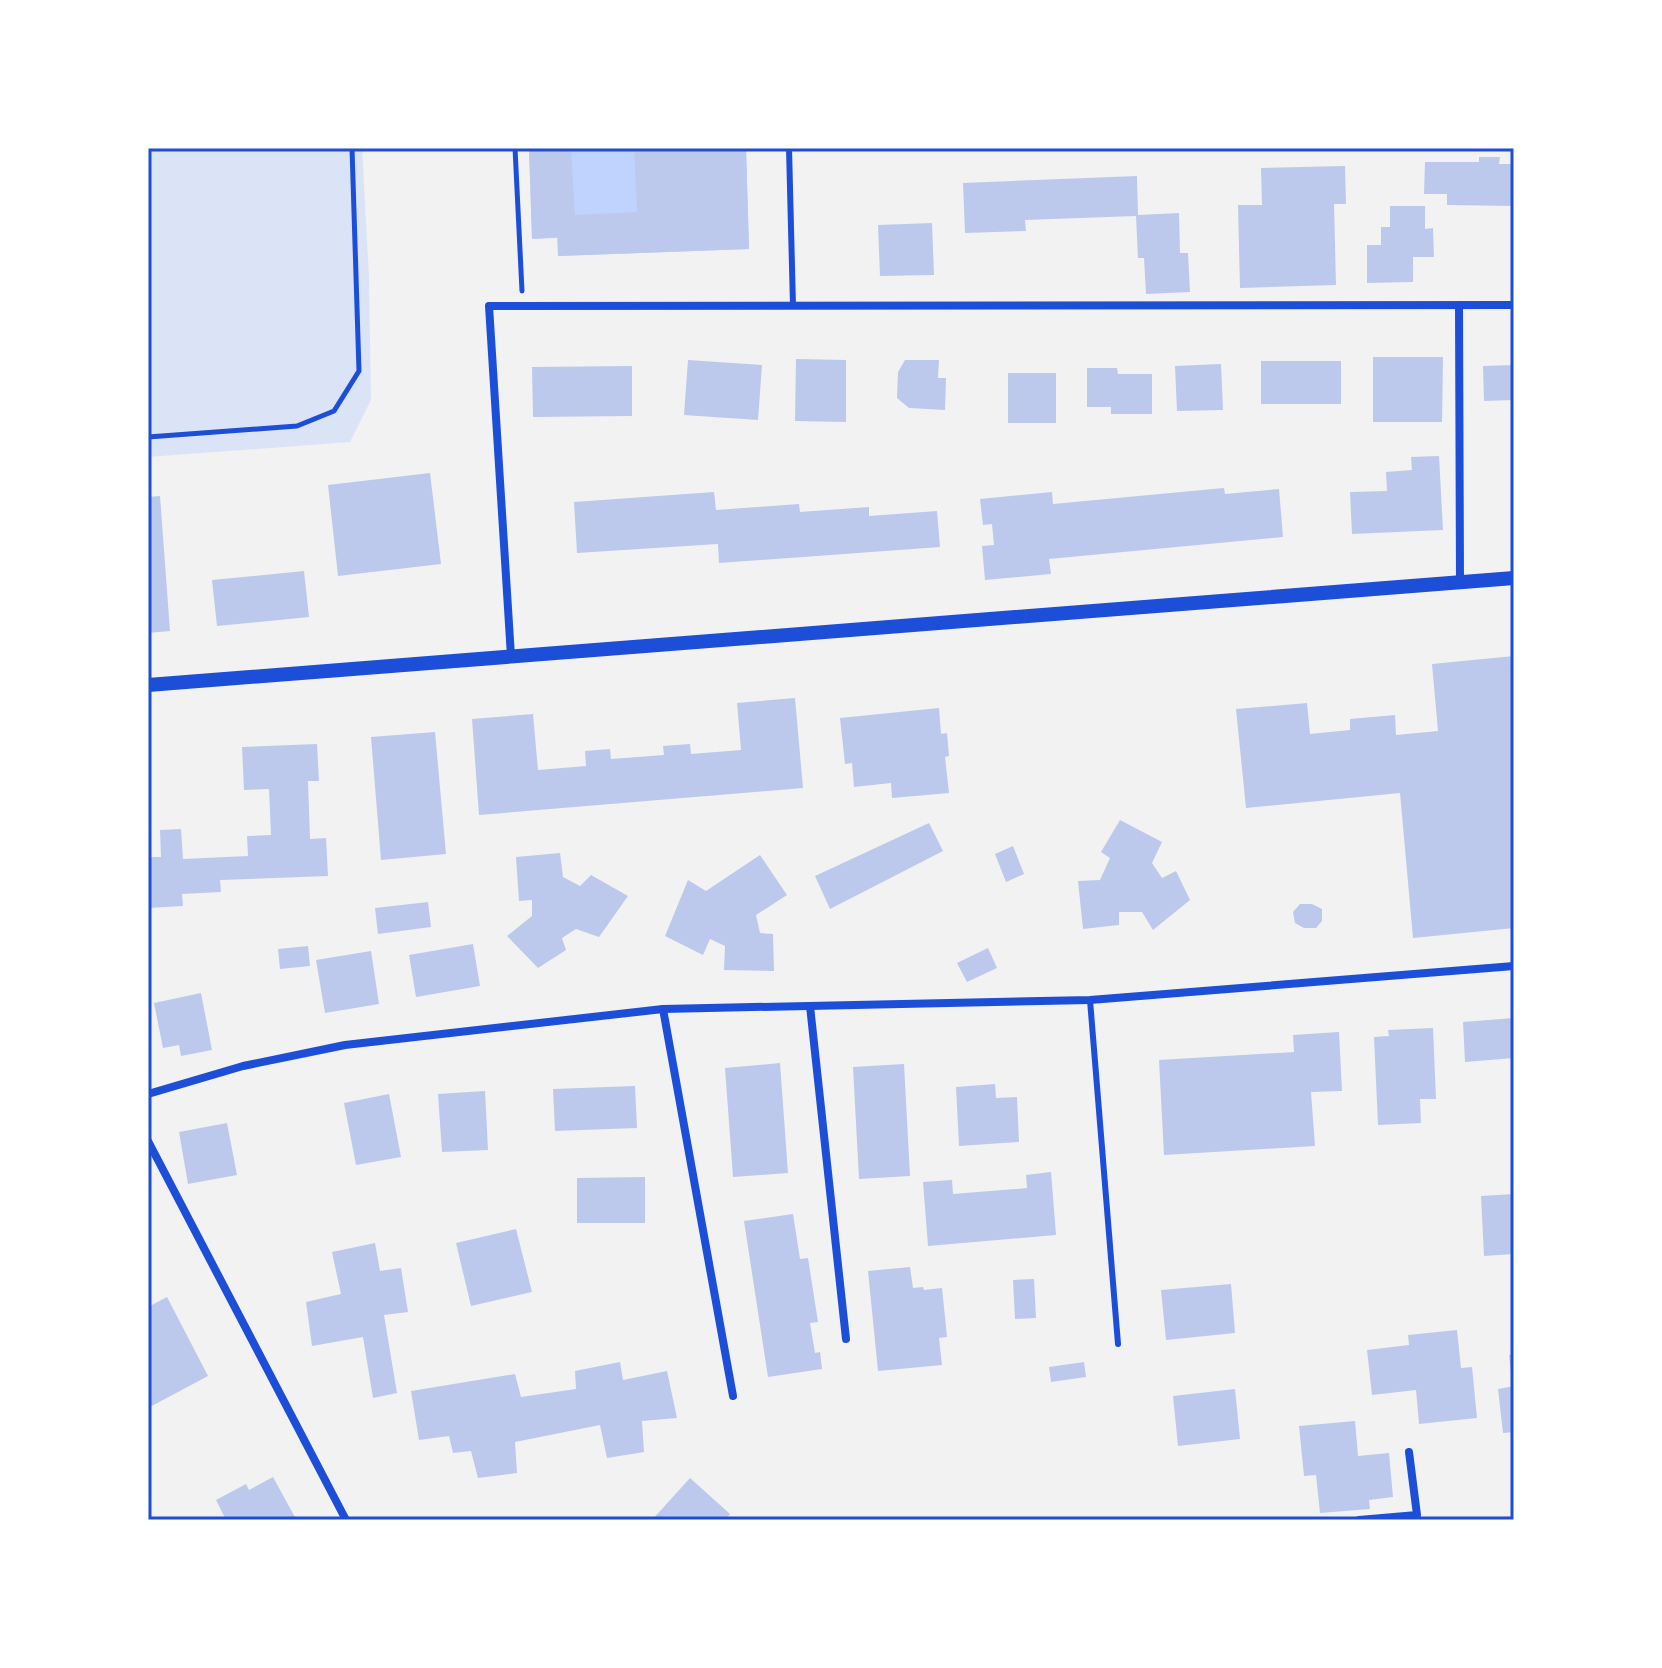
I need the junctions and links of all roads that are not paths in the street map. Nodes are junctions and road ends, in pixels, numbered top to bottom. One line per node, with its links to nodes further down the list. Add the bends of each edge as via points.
1 (789, 148): 4 (lane)
2 (1459, 305): 3 (street); 4 (street); 6 (street)
3 (1514, 305)
4 (793, 306): 7 (street, via 489,306)
5 (1514, 578): 6 (street)
6 (1460, 582): 7 (street)
7 (511, 656): 8 (street)
8 (148, 685)
9 (1514, 966): 10 (street)
10 (1090, 1000): 11 (street); 16 (lane)
11 (810, 1006): 12 (street); 15 (street)
12 (663, 1009): 13 (street, via 345,1045 243,1066); 17 (street)
13 (148, 1094)
14 (148, 1141): 19 (street)
15 (846, 1339)
16 (1118, 1344)
17 (733, 1396)
18 (1409, 1452): 20 (street, via 1417,1515)
19 (346, 1520)
20 (1359, 1520)

